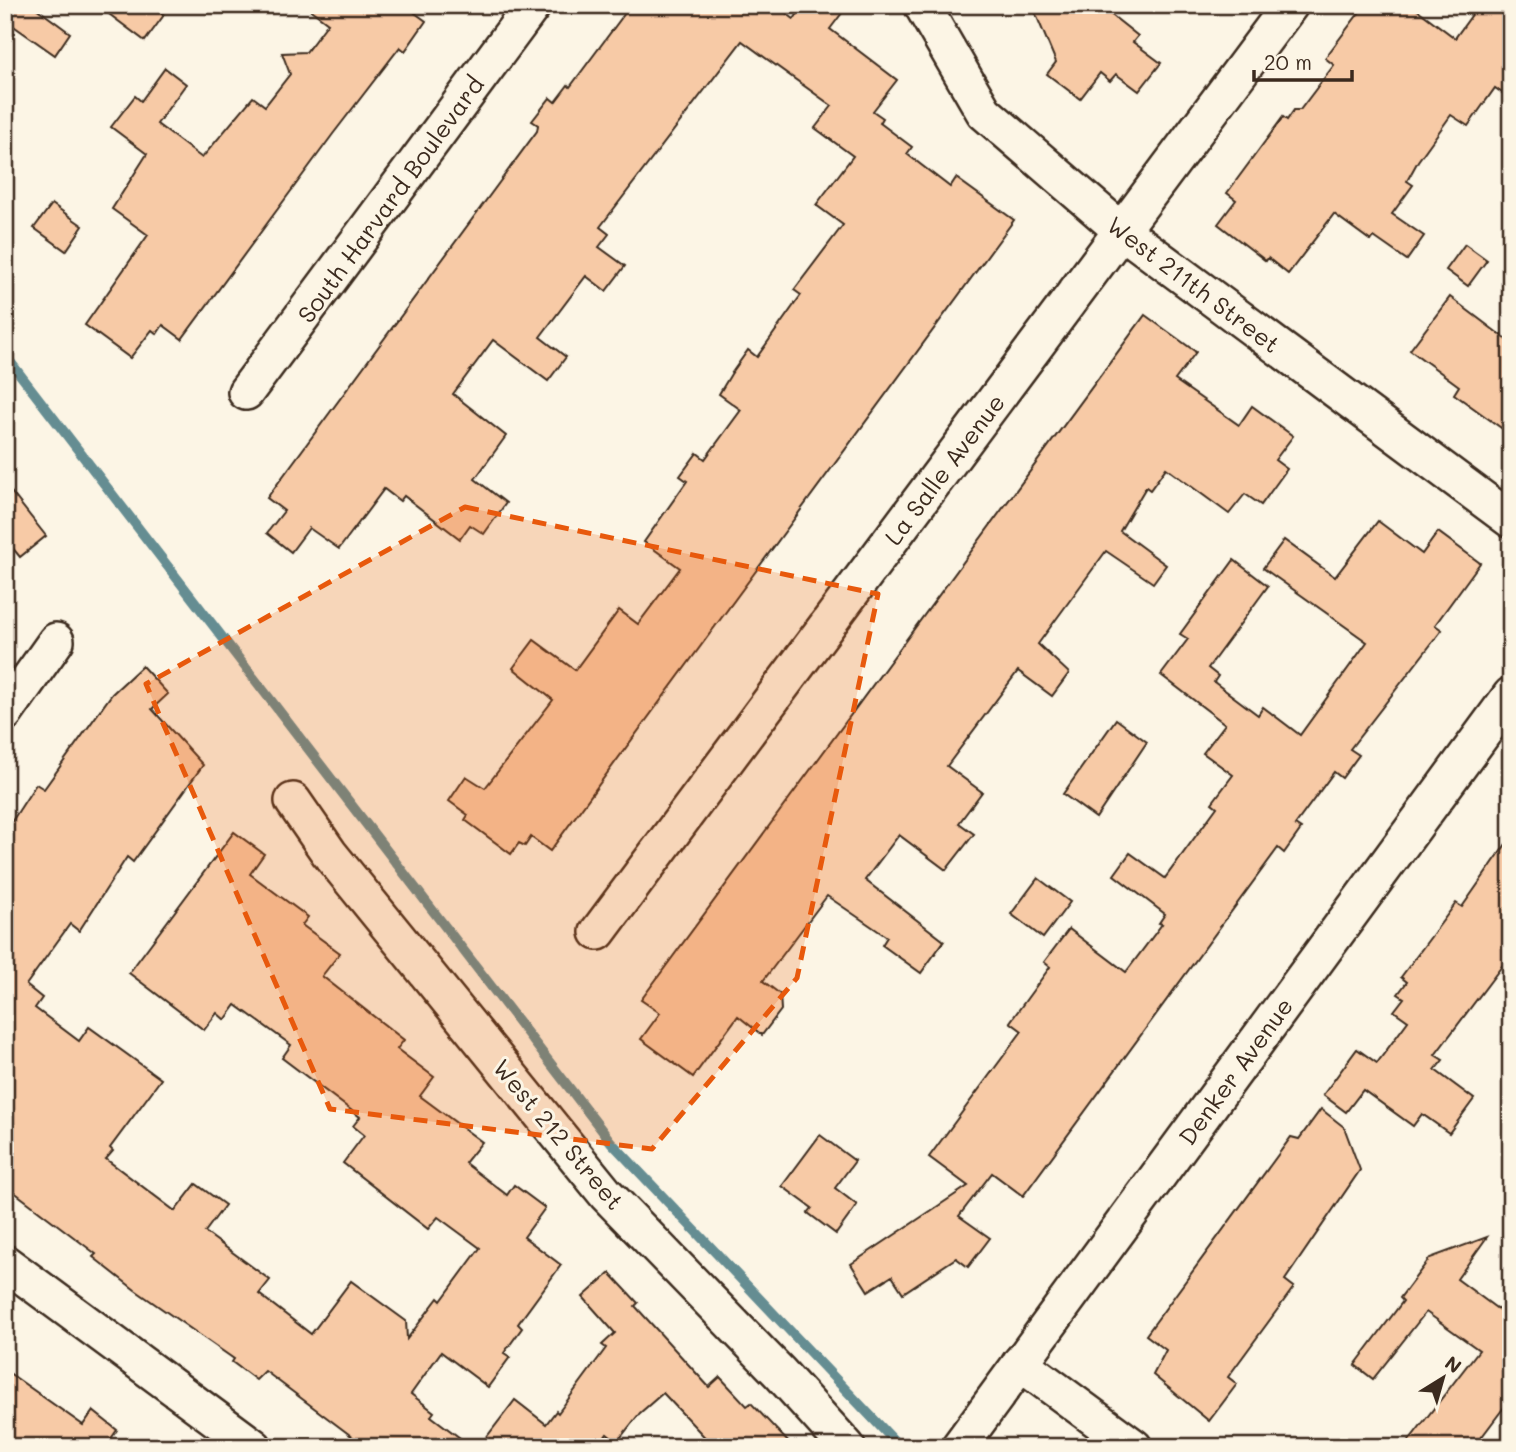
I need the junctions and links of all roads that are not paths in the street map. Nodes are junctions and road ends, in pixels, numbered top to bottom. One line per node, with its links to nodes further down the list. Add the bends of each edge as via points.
1 (533, 5): 5 (street, South Harvard Boulevard)
2 (922, 5): 4 (street, West 211th Street, via 984,112)
3 (1290, 5): 4 (street, La Salle Avenue)
4 (1122, 232): 6 (street, West 211th Street); 11 (street, La Salle Avenue)
5 (246, 392)
6 (1511, 520)
7 (56, 641): 9 (street)
8 (1511, 695): 13 (street, Denker Avenue)
9 (5, 713)
10 (293, 801): 15 (street, West 212 Street, via 329,853 606,1194)
11 (598, 932)
12 (5, 1263): 14 (street)
13 (1020, 1363): 16 (street, Denker Avenue); 17 (street)
14 (254, 1447)
15 (847, 1447)
16 (959, 1447)
17 (1134, 1447)

